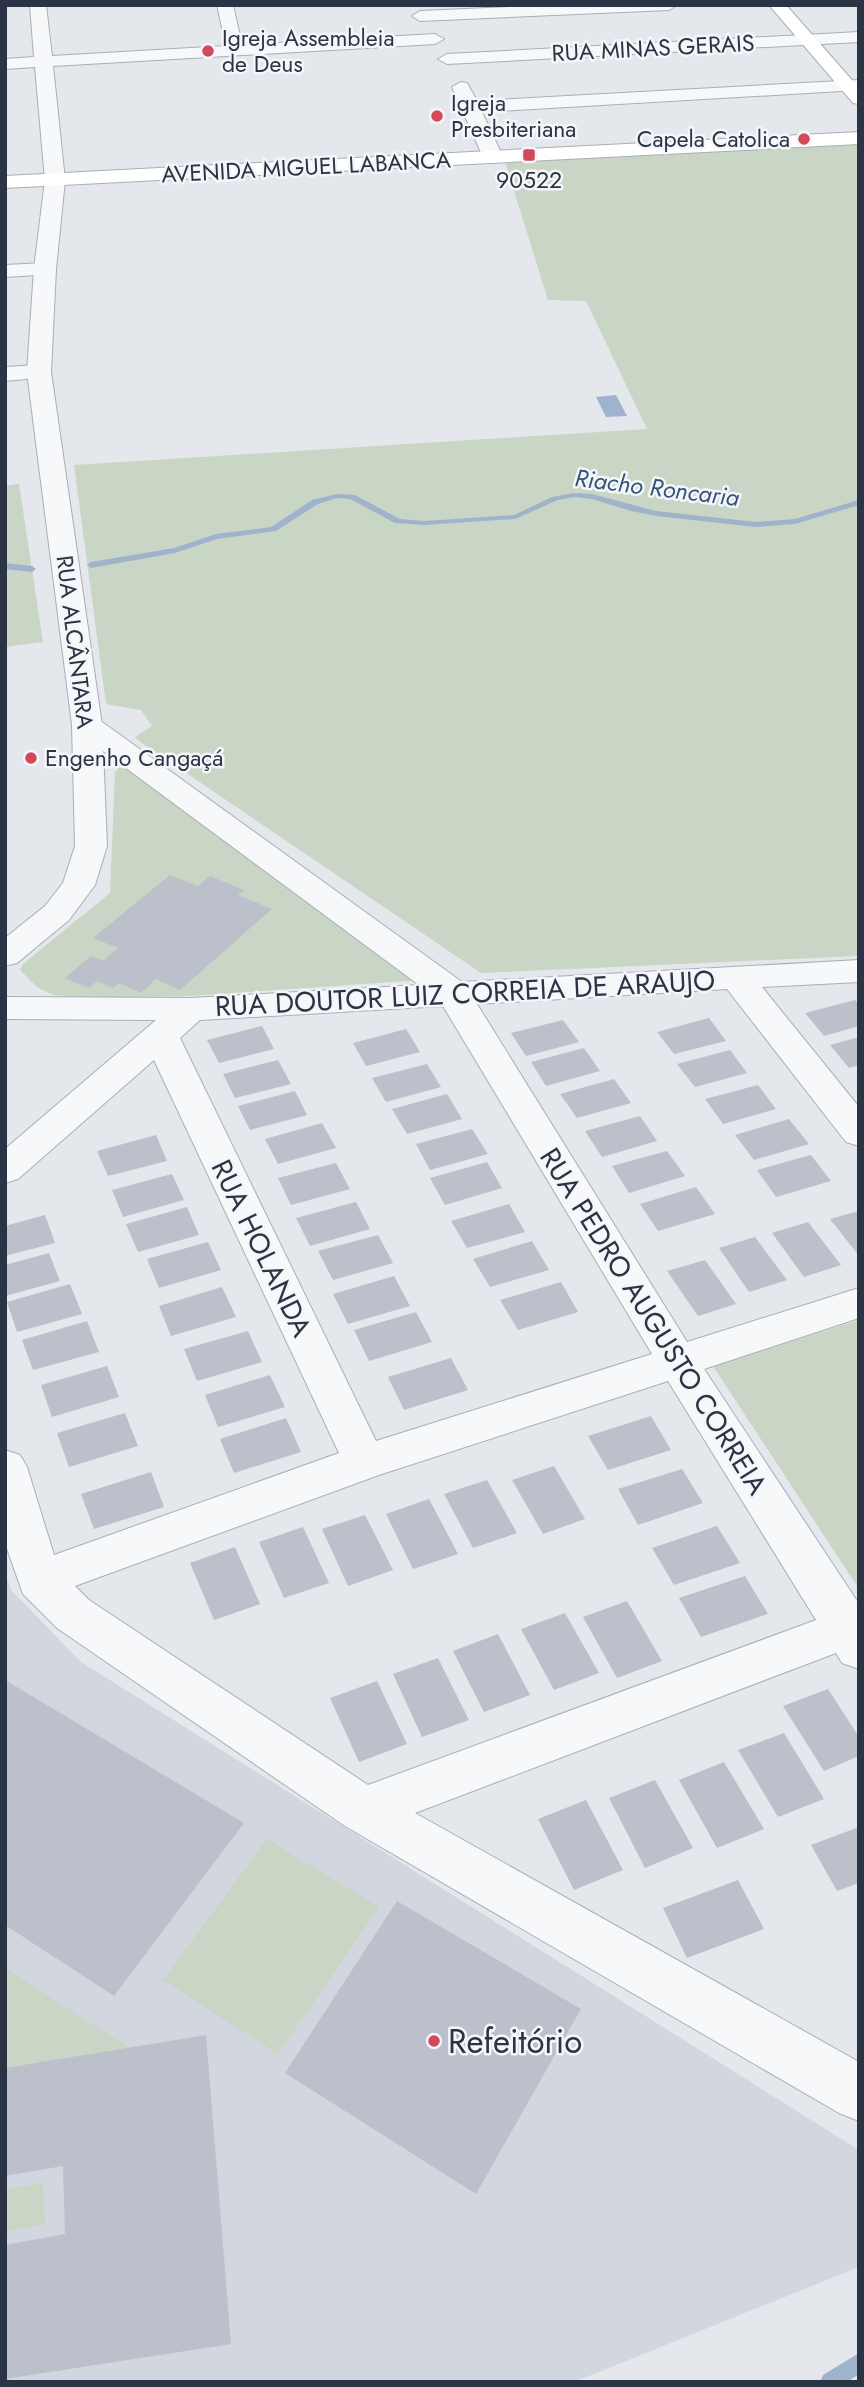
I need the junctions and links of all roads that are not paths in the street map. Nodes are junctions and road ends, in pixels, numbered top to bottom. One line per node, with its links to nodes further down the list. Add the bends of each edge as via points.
1 (225, 5): 10 (street)
2 (669, 5): 6 (street)
3 (777, 5): 9 (main road)
4 (38, 6): 5 (street); 12 (street, RUA ALCÂNTARA)
5 (16, 8)
6 (415, 11): 8 (street)
7 (859, 37): 9 (street, RUA MINAS GERAIS)
8 (435, 39): 10 (street); 11 (street)
9 (806, 39): 11 (street, RUA MINAS GERAIS); 14 (main road)
10 (235, 50): 12 (street)
11 (447, 60): 16 (street)
12 (41, 62): 13 (street); 19 (street, RUA ALCÂNTARA)
13 (5, 64)
14 (852, 85): 15 (main road); 16 (street)
15 (859, 99)
16 (471, 107): 18 (street)
17 (859, 138): 18 (main road, AVENIDA MIGUEL LABANCA)
18 (493, 157): 19 (main road, AVENIDA MIGUEL LABANCA)
19 (55, 180): 20 (main road, AVENIDA MIGUEL LABANCA); 21 (street, RUA ALCÂNTARA)
20 (5, 182)
21 (45, 269): 22 (street); 23 (street, RUA ALCÂNTARA)
22 (5, 271)
23 (38, 372): 24 (street); 25 (street, RUA ALCÂNTARA)
24 (5, 374)
25 (87, 725): 26 (street, RUA ALCÂNTARA, via 91,846 79,885 57,913); 29 (street)
26 (5, 956)
27 (859, 971): 28 (street, RUA DOUTOR LUIZ CORREIA DE ARAUJO)
28 (735, 977): 29 (street, RUA DOUTOR LUIZ CORREIA DE ARAUJO); 33 (street)
29 (452, 992): 31 (street, RUA DOUTOR LUIZ CORREIA DE ARAUJO); 36 (street, RUA PEDRO AUGUSTO CORREIA)
30 (5, 1008): 31 (street)
31 (191, 1009): 32 (street, RUA DOUTOR LUIZ CORREIA DE ARAUJO)
32 (160, 1034): 34 (street, RUA DOUTOR LUIZ CORREIA DE ARAUJO); 37 (street, RUA HOLANDA)
33 (859, 1133)
34 (5, 1170)
35 (859, 1303): 36 (street)
36 (678, 1362): 37 (street); 40 (street, RUA PEDRO AUGUSTO CORREIA)
37 (365, 1462): 39 (street)
38 (5, 1466): 39 (street)
39 (39, 1580): 41 (street, via 73,1614)
40 (855, 1634): 41 (street)
41 (363, 1810): 42 (street)
42 (859, 2093)

